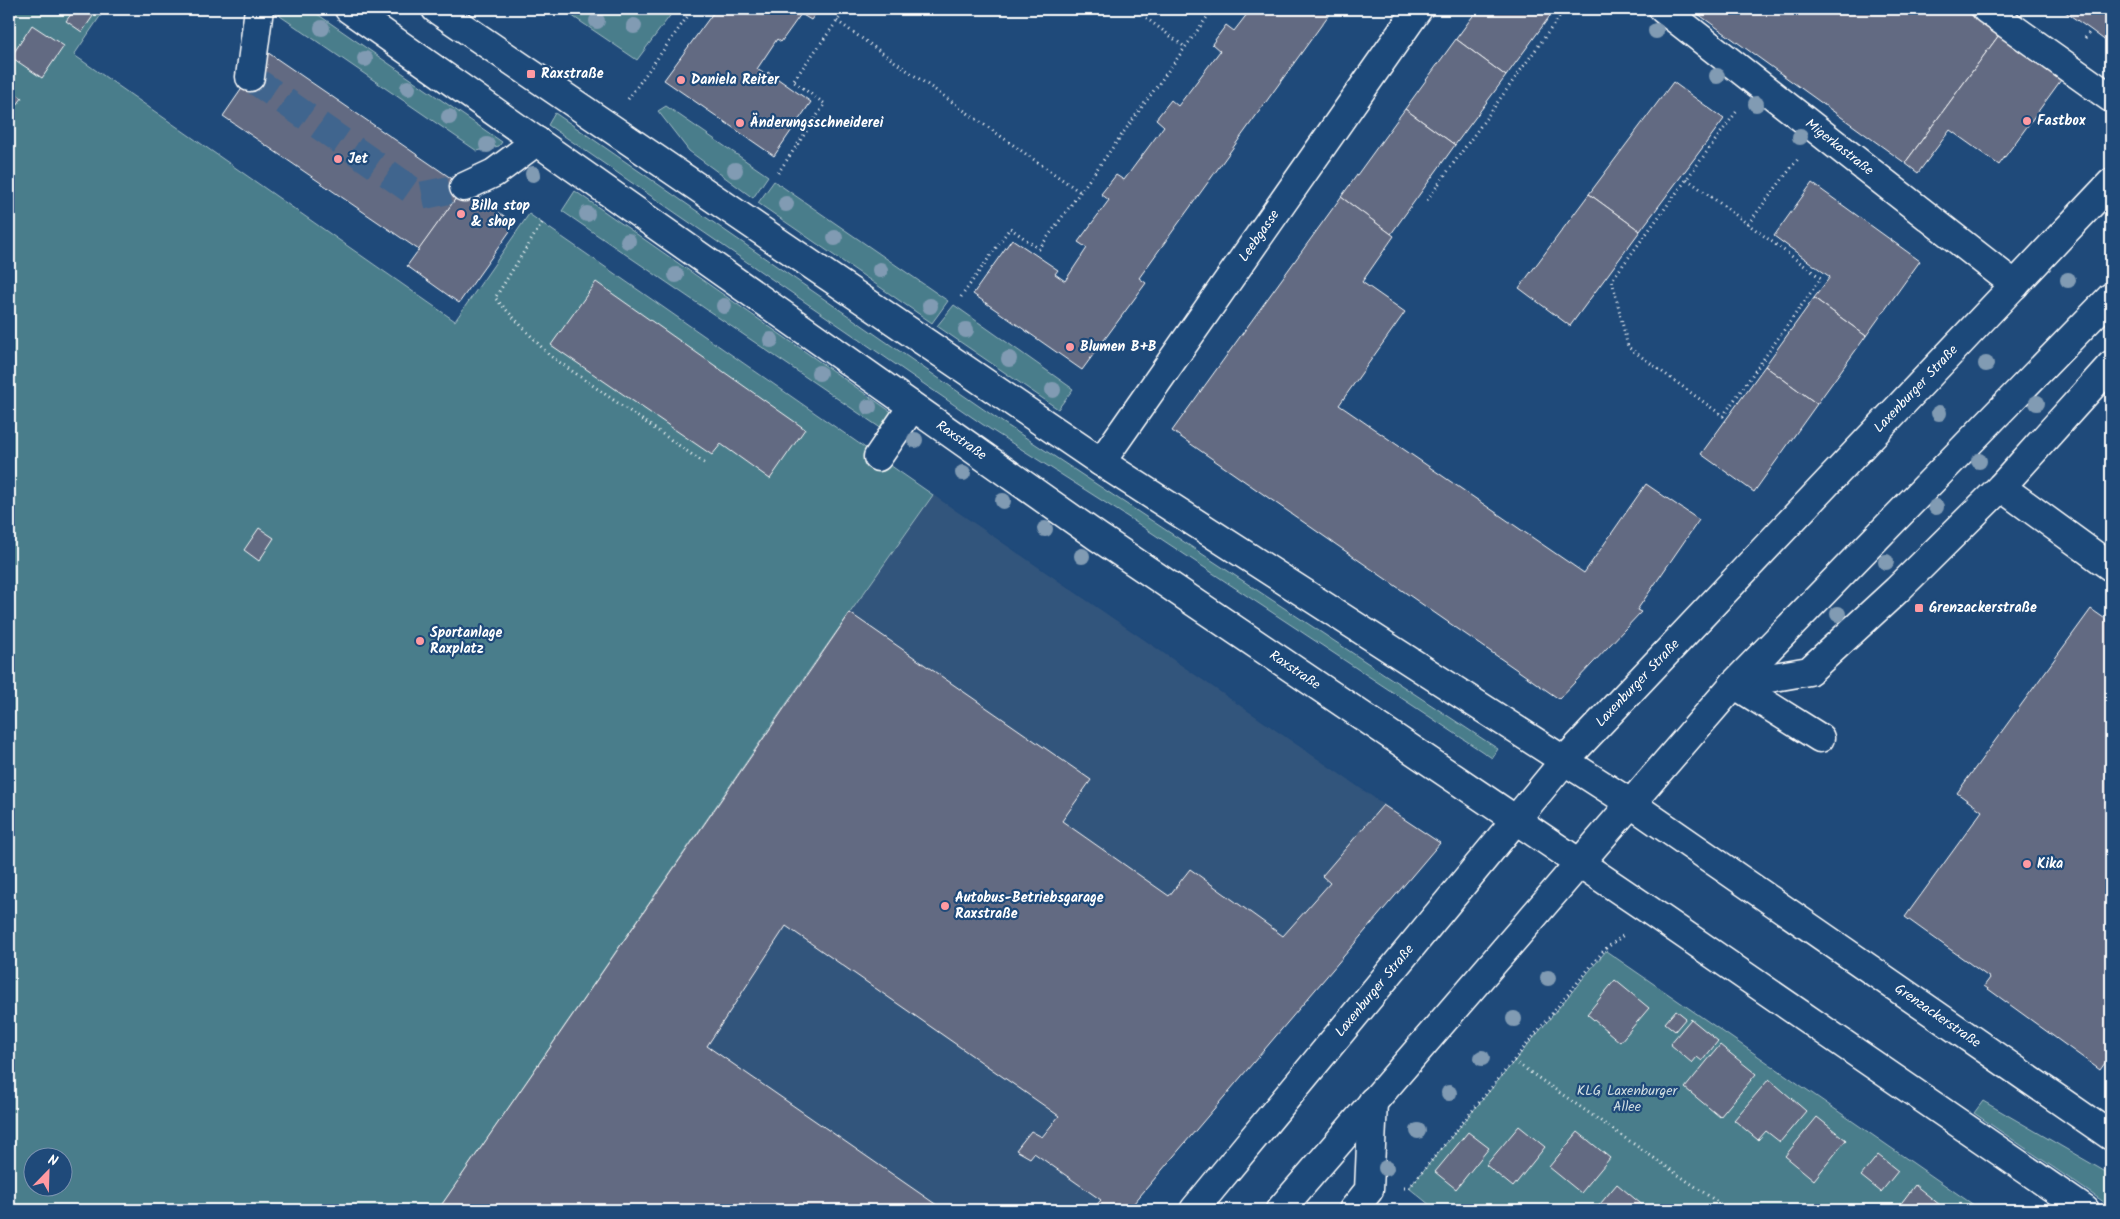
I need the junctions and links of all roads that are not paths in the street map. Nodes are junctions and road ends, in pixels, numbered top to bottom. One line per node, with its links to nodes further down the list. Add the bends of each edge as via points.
1 (259, 9): 7 (main road)
2 (349, 9): 9 (main road, Raxstraße)
3 (436, 9): 17 (main road)
4 (1418, 9): 17 (main road, Leebgasse)
5 (1663, 9): 12 (main road, Migerkastraße)
6 (1986, 9): 8 (main road)
7 (250, 77)
8 (2111, 98)
9 (537, 141): 11 (main road, via 494,173); 15 (main road, Raxstraße)
10 (2111, 183): 12 (main road, Laxenburger Straße)
11 (464, 187)
12 (2015, 285): 22 (main road, Laxenburger Straße)
13 (2111, 297): 20 (main road)
14 (2111, 365): 18 (main road)
15 (912, 407): 16 (main road); 24 (main road, Raxstraße)
16 (878, 457)
17 (1100, 462): 22 (main road)
18 (2001, 487): 19 (main road); 20 (main road, via 1809,671)
19 (2108, 558)
20 (1734, 684): 21 (main road); 23 (main road)
21 (1820, 738)
22 (1565, 760): 23 (main road, Grenzackerstraße); 24 (main road, Laxenburger Straße)
23 (1630, 803): 25 (main road); 27 (main road, Grenzackerstraße)
24 (1515, 821): 25 (main road, Raxstraße); 29 (main road, Laxenburger Straße)
25 (1580, 864): 26 (main road); 31 (main road)
26 (1373, 1101): 28 (main road); 30 (main road)
27 (2111, 1136)
28 (1361, 1200)
29 (1194, 1210)
30 (1280, 1210)
31 (2085, 1210)

